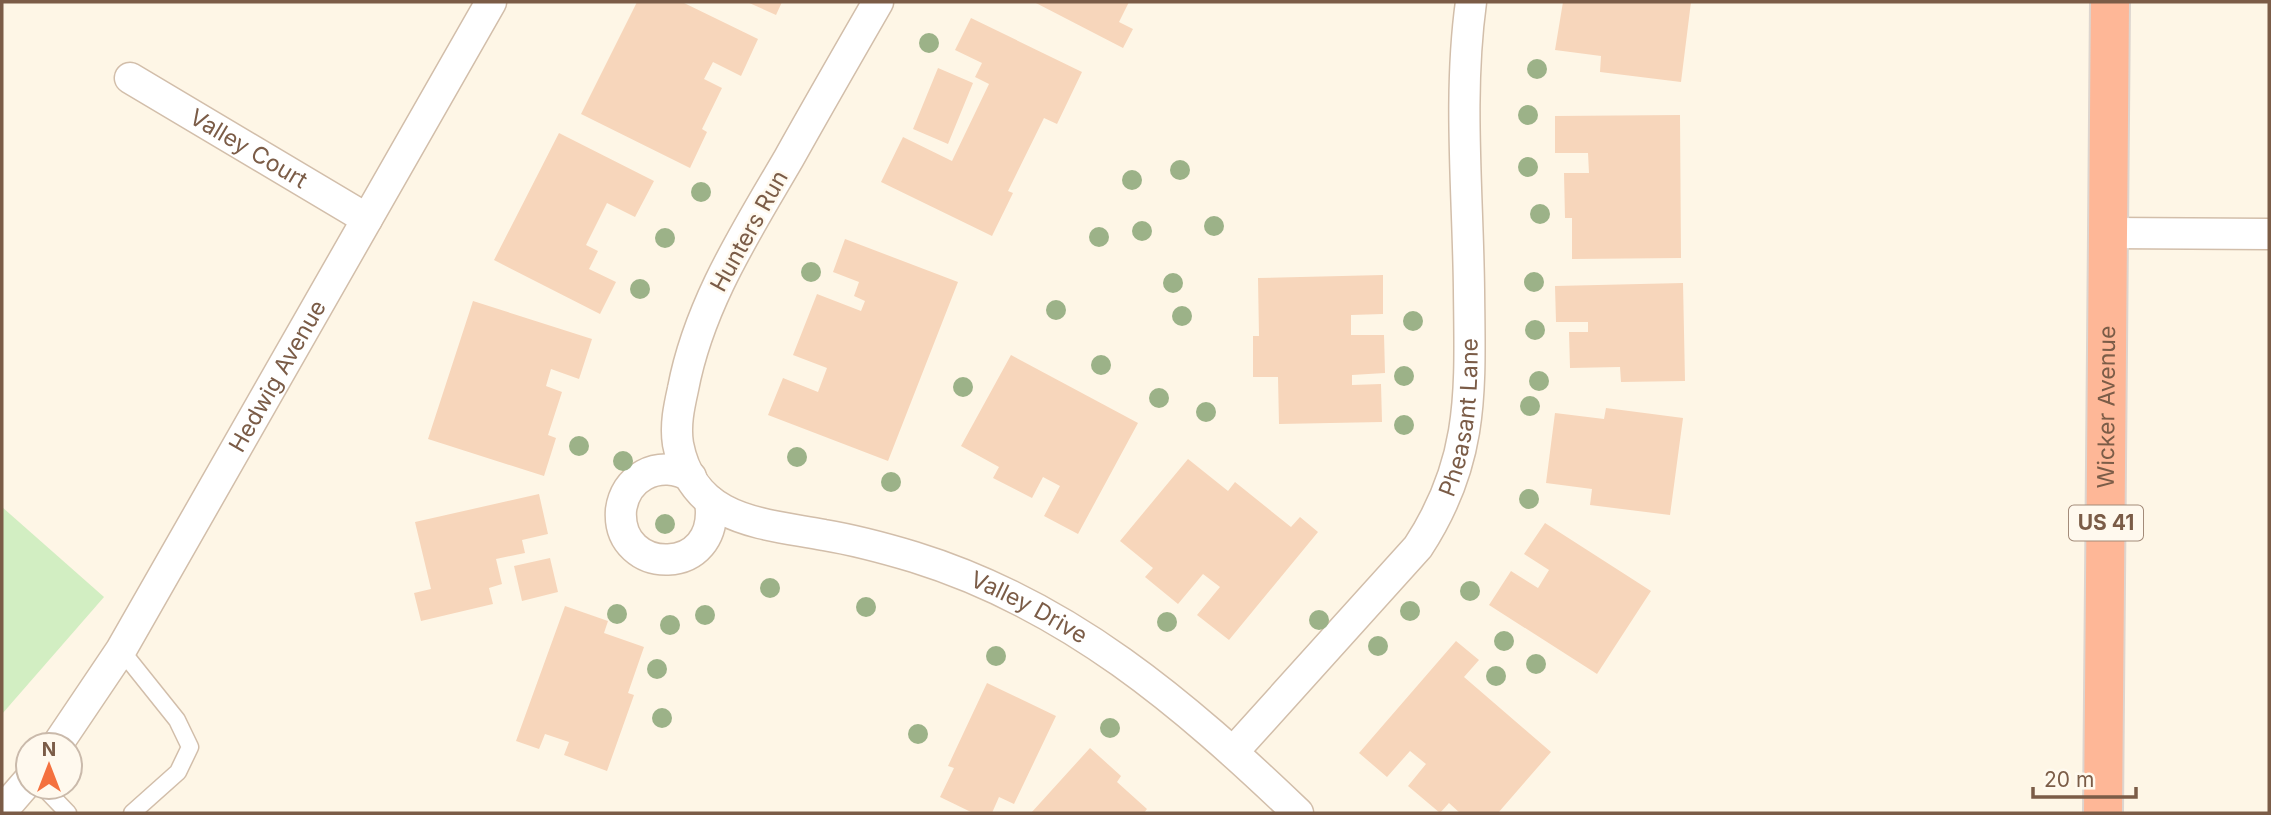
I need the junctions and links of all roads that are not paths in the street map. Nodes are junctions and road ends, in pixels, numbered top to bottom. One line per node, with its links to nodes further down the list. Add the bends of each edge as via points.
1 (491, 2): 6 (street, Hedwig Avenue)
2 (878, 2): 9 (street, Hunters Run, via 736,250 703,318 677,420 679,445)
3 (1471, 2): 13 (street, Pheasant Lane, via 1466,70 1470,374 1465,437 1458,462 1437,519 1418,547)
4 (2110, 2): 7 (highway, Wicker Avenue / US 41)
5 (130, 78): 6 (street, Valley Court)
6 (367, 219): 11 (street, Hedwig Avenue)
7 (2110, 233): 8 (street); 18 (highway, Wicker Avenue / US 41)
8 (2269, 234)
9 (691, 477): 10 (street, Valley Drive); 10 (street, via 669,469 653,471 628,489 621,519 634,547 661,560 691,554 710,530)
10 (710, 501): 13 (street, Valley Drive, via 735,518 893,551 1013,596 1140,673)
11 (121, 650): 12 (street, Hedwig Avenue); 16 (lane, via 177,720 190,747 178,772)
12 (66, 731)
13 (1233, 752): 17 (street, Valley Drive)
14 (14, 797): 15 (street)
15 (2, 811)
16 (132, 813)
17 (1298, 813)
18 (2103, 813)

